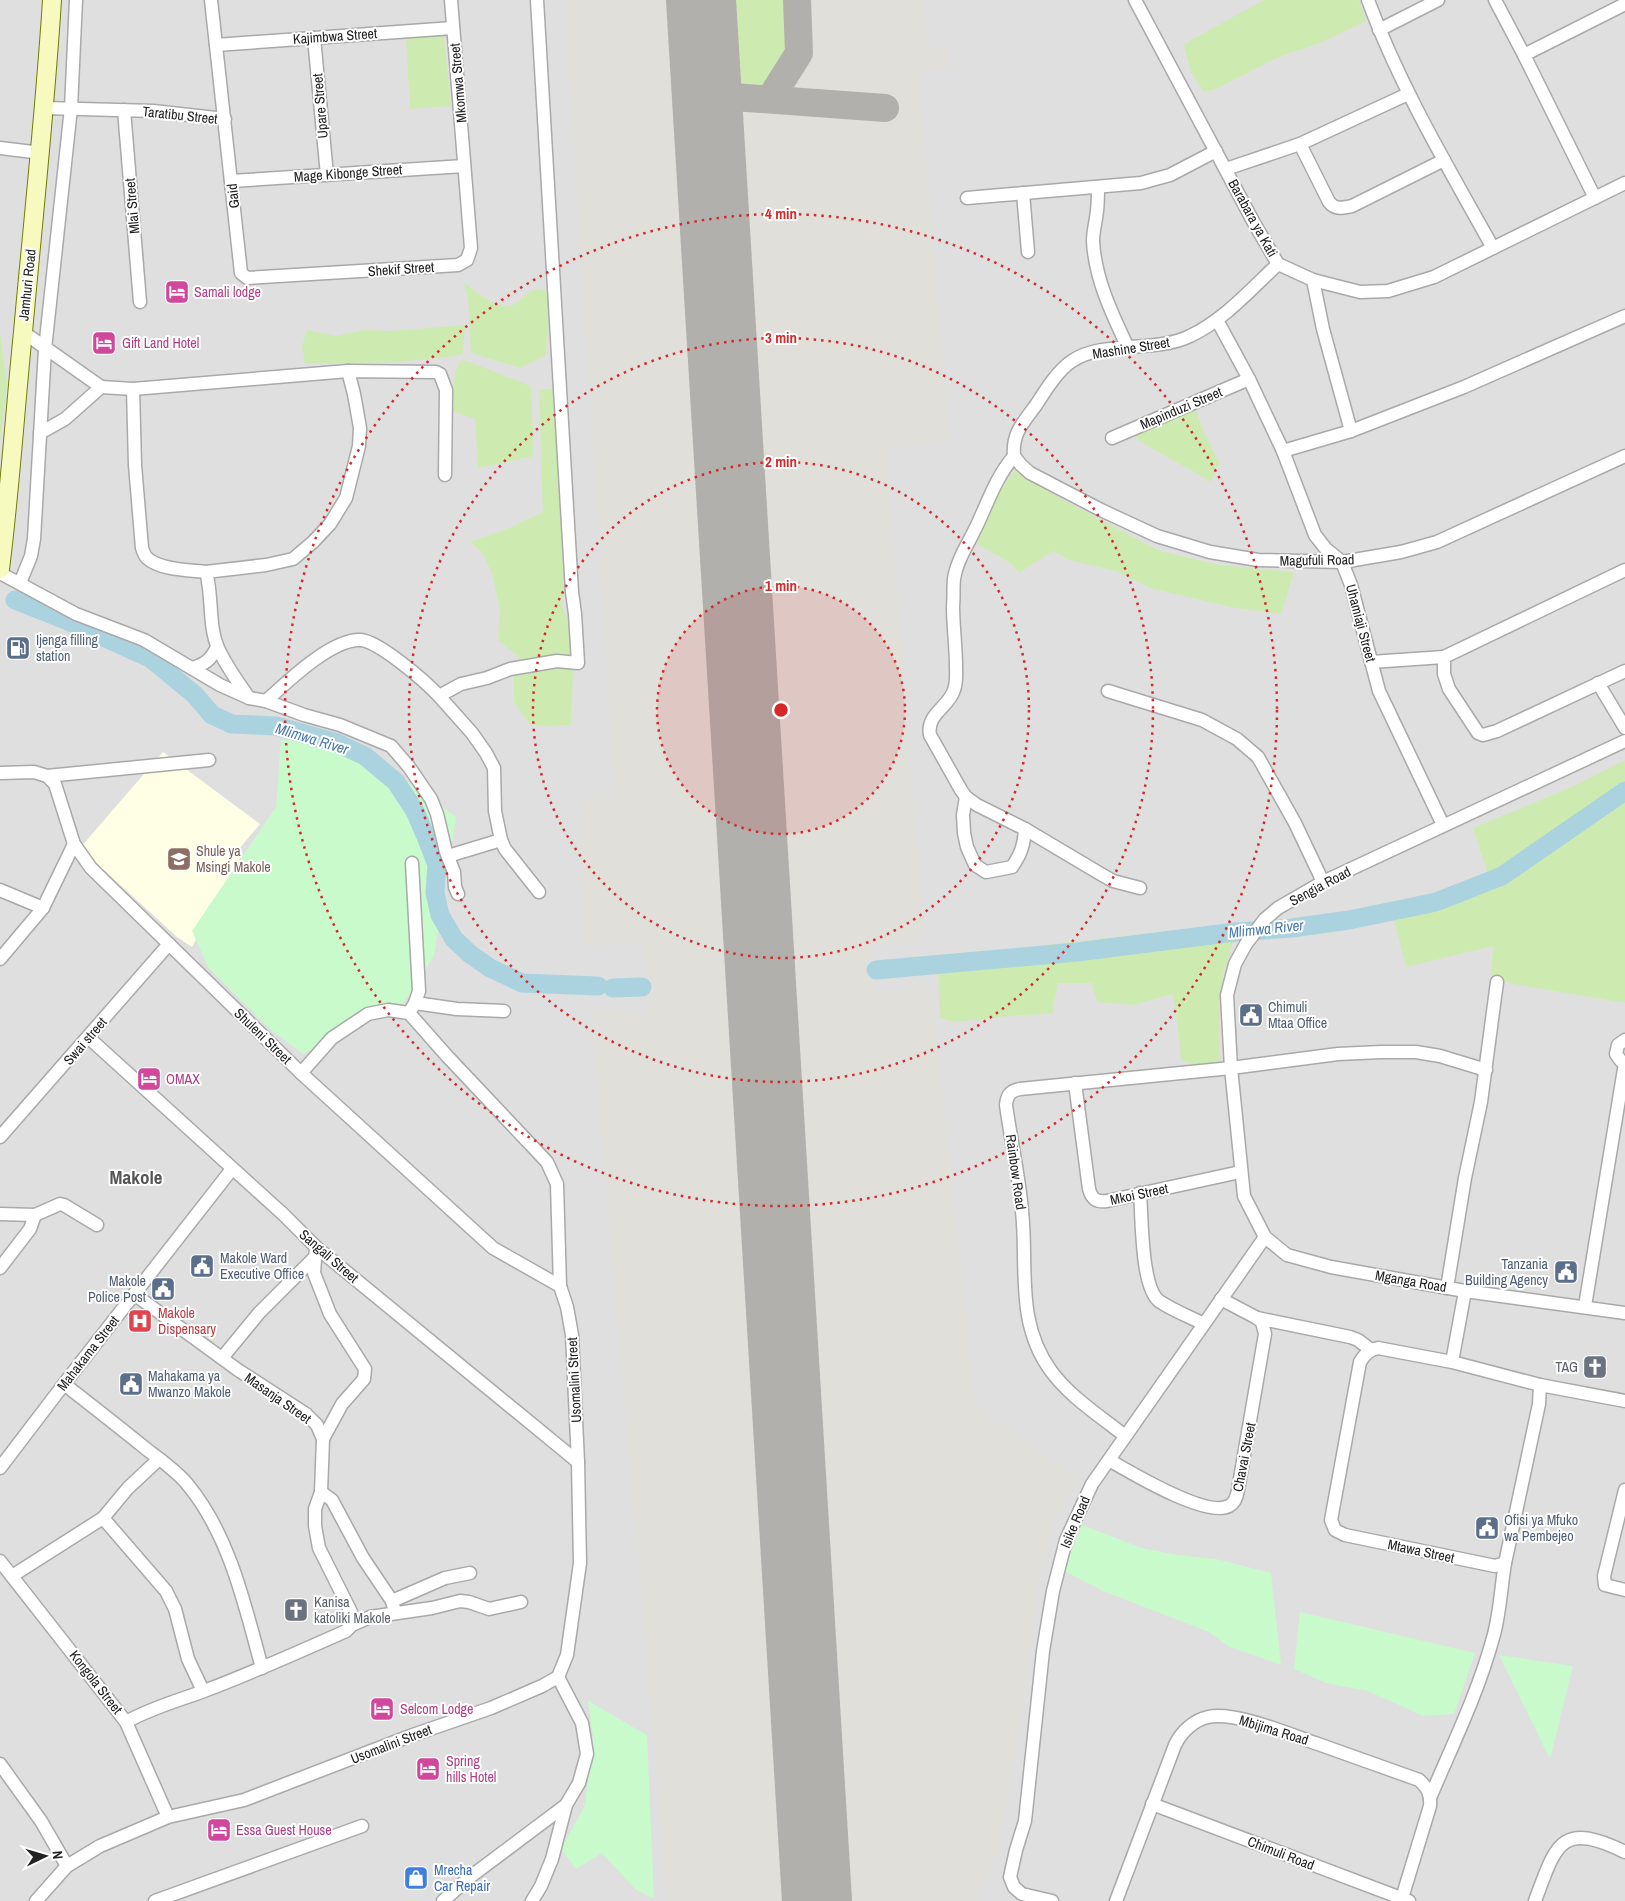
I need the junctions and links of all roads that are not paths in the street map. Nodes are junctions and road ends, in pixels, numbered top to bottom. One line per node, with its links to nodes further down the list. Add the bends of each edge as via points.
1 (52, 0): 17 (main road, Jamhuri Road)
2 (76, 0): 18 (street)
3 (211, 0): 14 (street, Taratibu Street)
4 (451, 0): 11 (street, Mkomwa Street)
5 (537, 0): 69 (street, via 578,663 557,661 510,669 461,684)
6 (1135, 0): 23 (street, Barabara ya Kati)
7 (1368, 0): 12 (street)
8 (1438, 0): 12 (street)
9 (1495, 0): 15 (street)
10 (1625, 4): 15 (street)
11 (454, 28): 13 (street, Kajimbwa Street); 26 (street, Mkomwa Street)
12 (1379, 30): 16 (street)
13 (314, 38): 14 (street, Kajimbwa Street); 28 (street, Upare Street)
14 (216, 45): 20 (street, Taratibu Street)
15 (1524, 55): 34 (street)
16 (1408, 94): 21 (street); 25 (street)
17 (45, 108): 18 (street, Taratibu Street); 24 (main road, Jamhuri Road)
18 (70, 108): 19 (street, Taratibu Street); 45 (street)
19 (124, 110): 20 (street, Taratibu Street); 40 (street, Mlai Street)
20 (224, 119): 29 (street, Gaid)
21 (1300, 144): 25 (street, via 1329,202 1340,208 1352,206); 27 (street)
22 (0, 148): 24 (street)
23 (1216, 151): 27 (street, Barabara ya Kati); 31 (street, via 1170,176 1141,183)
24 (41, 153): 43 (main road, Jamhuri Road)
25 (1444, 160): 35 (street)
26 (464, 166): 28 (street, Mage Kibonge Street); 38 (street, Shekif Street, via 471,248 466,260 458,265 246,278)
27 (1226, 169): 37 (street, Barabara ya Kati)
28 (326, 175): 29 (street, Mage Kibonge Street)
29 (231, 181): 38 (street, Gaid)
30 (1625, 183): 34 (street, Barabara ya Kati)
31 (1098, 187): 32 (street); 44 (street, via 1094,255 1104,292)
32 (1023, 193): 33 (street); 36 (street)
33 (967, 198)
34 (1595, 198): 35 (street, Barabara ya Kati)
35 (1493, 248): 39 (street, Barabara ya Kati, via 1434,277 1388,292 1360,292)
36 (1028, 252)
37 (1278, 264): 39 (street, Barabara ya Kati); 42 (street, Mashine Street)
38 (242, 273)
39 (1313, 280): 50 (street, via 1323,329)
40 (140, 302)
41 (1625, 316): 50 (street, via 1464,387)
42 (1217, 320): 44 (street, Mashine Street, via 1189,337); 47 (street, Uhamiaji Street)
43 (22, 332): 45 (street); 59 (main road, Jamhuri Road)
44 (1128, 348): 54 (street, Mashine Street, via 1096,351 1072,361 1052,381 1016,433)
45 (45, 349): 48 (street); 51 (street)
46 (348, 371): 49 (street); 56 (street, via 429,371 440,374 446,390); 60 (street, via 360,428 359,446 346,498 330,524 293,558 266,565)
47 (1249, 379): 52 (street, Mapinduzi Street); 53 (street, Uhamiaji Street)
48 (101, 387): 49 (street); 51 (street, via 65,419)
49 (133, 390): 60 (street, via 135,465 142,548 146,558 173,569)
50 (1352, 431): 53 (street)
51 (40, 433): 61 (street, via 34,539 28,568)
52 (1112, 438)
53 (1283, 451): 57 (street, Uhamiaji Street, via 1315,535)
54 (1014, 456): 57 (street, Magufuli Road, via 1030,473 1157,536 1210,552 1258,560); 77 (street, via 993,486 954,578 956,683 950,698 931,720 929,729 933,742)
55 (1625, 456): 57 (street, Magufuli Road, via 1437,542 1393,554)
56 (445, 475)
57 (1342, 562): 64 (street, Uhamiaji Street)
58 (1625, 570): 63 (street)
59 (0, 571): 61 (street)
60 (206, 572): 62 (street)
61 (20, 583): 65 (street, via 76,614 144,640)
62 (217, 647): 65 (street, via 205,664); 70 (street)
63 (1444, 658): 64 (street); 67 (street, via 1444,674 1449,689 1478,733 1484,735)
64 (1371, 662): 78 (street, Uhamiaji Street, via 1379,691)
65 (192, 668): 70 (street)
66 (1625, 671): 67 (street)
67 (1598, 683): 72 (street)
68 (1108, 691): 84 (street, via 1202,720 1237,739 1258,757)
69 (439, 696): 71 (street, via 385,651 360,640 323,654 291,677); 80 (street, via 472,733 494,768 495,811)
70 (249, 698): 71 (street)
71 (266, 701): 82 (street, via 391,746 431,799)
72 (1625, 728)
73 (1625, 741): 78 (street, Sengia Road)
74 (208, 760): 76 (street)
75 (0, 774): 76 (street, via 34,772)
76 (47, 776): 81 (street, Shuleni Street, via 55,784)
77 (966, 797): 79 (street); 79 (street, via 963,815 967,847 975,865 986,872 1012,867 1024,846)
78 (1443, 825): 84 (street, Sengia Road)
79 (1025, 829): 85 (street, via 1113,881)
80 (501, 840): 82 (street); 87 (street)
81 (74, 844): 89 (street); 90 (street, Shuleni Street, via 91,868)
82 (448, 856): 88 (street)
83 (412, 863): 93 (street, via 419,991)
84 (1323, 882): 98 (street, Sengia Road, via 1265,919 1235,964 1227,996)
85 (1140, 888)
86 (0, 890): 89 (street)
87 (539, 892)
88 (458, 894)
89 (43, 908): 91 (street)
90 (169, 944): 95 (street, Swai street); 100 (street, Shuleni Street)
91 (0, 959)
92 (1497, 982): 99 (street)
93 (412, 1008): 94 (street); 100 (street, via 368,1014 332,1038); 112 (street, Usomalini Street, via 447,1056 547,1162 557,1184)
94 (504, 1011)
95 (89, 1038): 102 (street, Swai street); 103 (street, Sangali Street)
96 (1625, 1040): 97 (street, via 1618,1045 1616,1054)
97 (1625, 1063): 117 (street)
98 (1231, 1068): 99 (street, Rainbow Road, via 1338,1054 1416,1052); 101 (street, Rainbow Road); 104 (street, Sengia Road)
99 (1486, 1070): 113 (street, via 1464,1178)
100 (301, 1073): 112 (street, Shuleni Street, via 493,1248)
101 (1075, 1084): 105 (street, Mkoi Street, via 1091,1196 1100,1202); 127 (street, Rainbow Road, via 1020,1089 1012,1091 1006,1099 1023,1213 1026,1306 1050,1369 1073,1394)
102 (0, 1137)
103 (232, 1169): 110 (street, Sangali Street, via 284,1215); 115 (street, Mahakama Street)
104 (1240, 1172): 105 (street, Mkoi Street); 109 (street, Sengia Road, via 1244,1196)
105 (1140, 1193): 120 (street, via 1146,1277 1151,1290 1158,1300)
106 (0, 1214): 107 (street)
107 (35, 1215): 108 (street, via 60,1204); 111 (street, via 30,1229)
108 (97, 1225)
109 (1265, 1237): 113 (street, Mganga Road, via 1287,1255); 116 (street, Isike Road)
110 (316, 1252): 122 (street); 128 (street, via 314,1273 330,1314 365,1368 364,1379 342,1404); 131 (street, Sangali Street)
111 (0, 1268)
112 (560, 1286): 131 (street, Usomalini Street, via 572,1335)
113 (1447, 1288): 114 (street, Mganga Road)
114 (1465, 1291): 117 (street, Mganga Road); 123 (street)
115 (134, 1294): 122 (street, Masanja Street); 124 (street, Mahakama Street)
116 (1222, 1299): 119 (street); 120 (street, Isike Road)
117 (1585, 1306): 118 (street, Mganga Road)
118 (1625, 1313)
119 (1257, 1318): 121 (street, via 1350,1337); 130 (street, Chavai Street, via 1266,1334 1238,1490 1229,1506 1219,1508 1169,1493)
120 (1204, 1324): 127 (street, Isike Road)
121 (1371, 1350): 123 (street, via 1386,1349); 137 (street, Mtawa Street, via 1360,1362 1330,1520 1335,1530 1345,1535 1495,1566)
122 (222, 1358): 128 (street, Masanja Street, via 306,1414 317,1425)
123 (1452, 1362): 125 (street)
124 (64, 1384): 129 (street); 132 (street, Mahakama Street)
125 (1540, 1384): 126 (street); 137 (street, via 1539,1404)
126 (1625, 1401)
127 (1125, 1436): 130 (street, Isike Road)
128 (323, 1439): 134 (street)
129 (159, 1459): 135 (street, via 128,1488); 144 (street, via 188,1484 209,1516 226,1551)
130 (1109, 1460): 161 (street, Isike Road, via 1092,1484 1066,1540 1053,1591 1043,1651 1025,1821 1010,1877 1014,1888 1022,1894)
131 (578, 1462): 145 (street, Usomalini Street, via 580,1563 567,1656)
132 (0, 1468)
133 (1625, 1490): 140 (street, via 1604,1576 1605,1585)
134 (321, 1492): 142 (street, via 332,1500); 143 (street, via 315,1509 319,1548 351,1612)
135 (103, 1518): 139 (street); 146 (street, via 166,1591 175,1609 188,1659)
136 (0, 1561): 139 (street, Kongola Street)
137 (1505, 1562): 149 (street, via 1492,1642)
138 (470, 1573): 142 (street, via 445,1578)
139 (12, 1576): 147 (street, Kongola Street)
140 (1625, 1590)
141 (521, 1602): 142 (street, via 489,1609 460,1601 432,1608)
142 (394, 1607): 143 (street)
143 (352, 1625): 144 (street, via 346,1632)
144 (262, 1668): 146 (street)
145 (558, 1677): 151 (street, via 582,1723 587,1754 579,1784); 152 (street, Usomalini Street, via 491,1708 244,1800)
146 (203, 1691): 147 (street, via 147,1710)
147 (126, 1722): 152 (street, Kongola Street)
148 (0, 1764): 155 (street, via 41,1821)
149 (1430, 1798): 150 (street, Mbijima Road, via 1419,1780 1273,1728 1230,1717 1209,1716 1197,1720 1179,1736); 156 (street)
150 (1152, 1804): 156 (street, Chimuli Road); 162 (street, Mbijima Road)
151 (566, 1805): 159 (street); 160 (street, via 552,1859)
152 (168, 1817): 155 (street, Usomalini Street, via 100,1846)
153 (362, 1826): 158 (street)
154 (1625, 1852): 163 (street, via 1589,1838 1570,1840 1561,1845 1551,1859)
155 (67, 1866): 157 (street, Usomalini Street)
156 (1406, 1900)
157 (36, 1901)
158 (155, 1901)
159 (443, 1901)
160 (532, 1901)
161 (1052, 1901)
162 (1116, 1901)
163 (1535, 1901)

